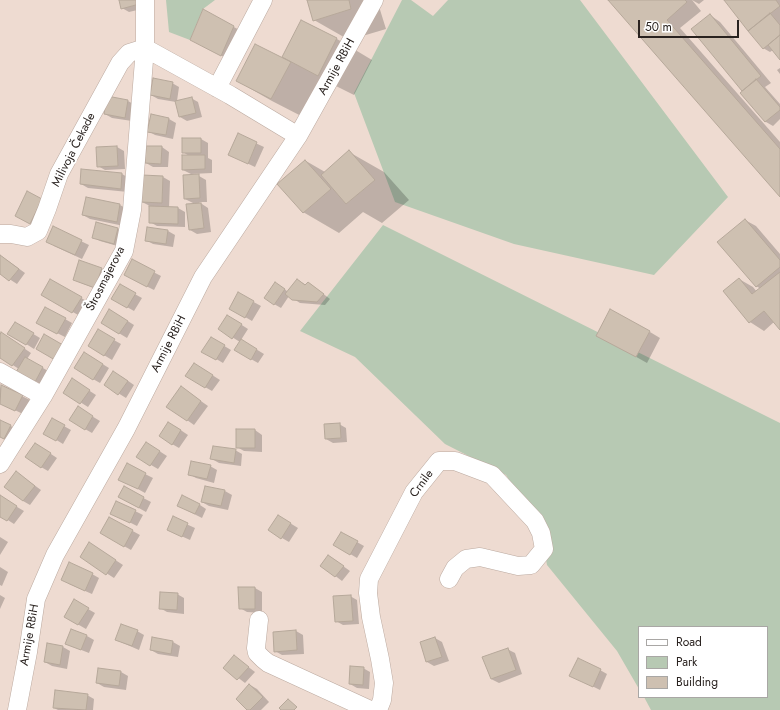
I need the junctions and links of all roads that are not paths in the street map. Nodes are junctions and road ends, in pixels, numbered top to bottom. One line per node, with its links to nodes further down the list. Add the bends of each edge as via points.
1 (145, 0): 4 (street, Štrosmajerova)
2 (263, 0): 5 (street)
3 (374, 0): 6 (street, Armije RBiH)
4 (145, 48): 5 (street); 7 (street, Milivoja Čekade, via 129,54 120,63 59,174 38,231 27,237); 9 (street, Štrosmajerova, via 132,210 124,251)
5 (217, 88): 6 (street)
6 (298, 136): 13 (street, Armije RBiH, via 203,277 126,429 54,555 36,600)
7 (0, 234)
8 (0, 372): 9 (street)
9 (43, 396): 10 (street, Štrosmajerova)
10 (0, 464)
11 (450, 579): 15 (street, Crnile, via 455,568 466,559 480,557 518,566 531,565 544,549 542,533 535,521 492,475 455,461 439,461 414,492 369,580 371,617 384,683)
12 (259, 620): 14 (street, via 256,648 263,659)
13 (17, 710)
14 (370, 710)
15 (378, 710)

